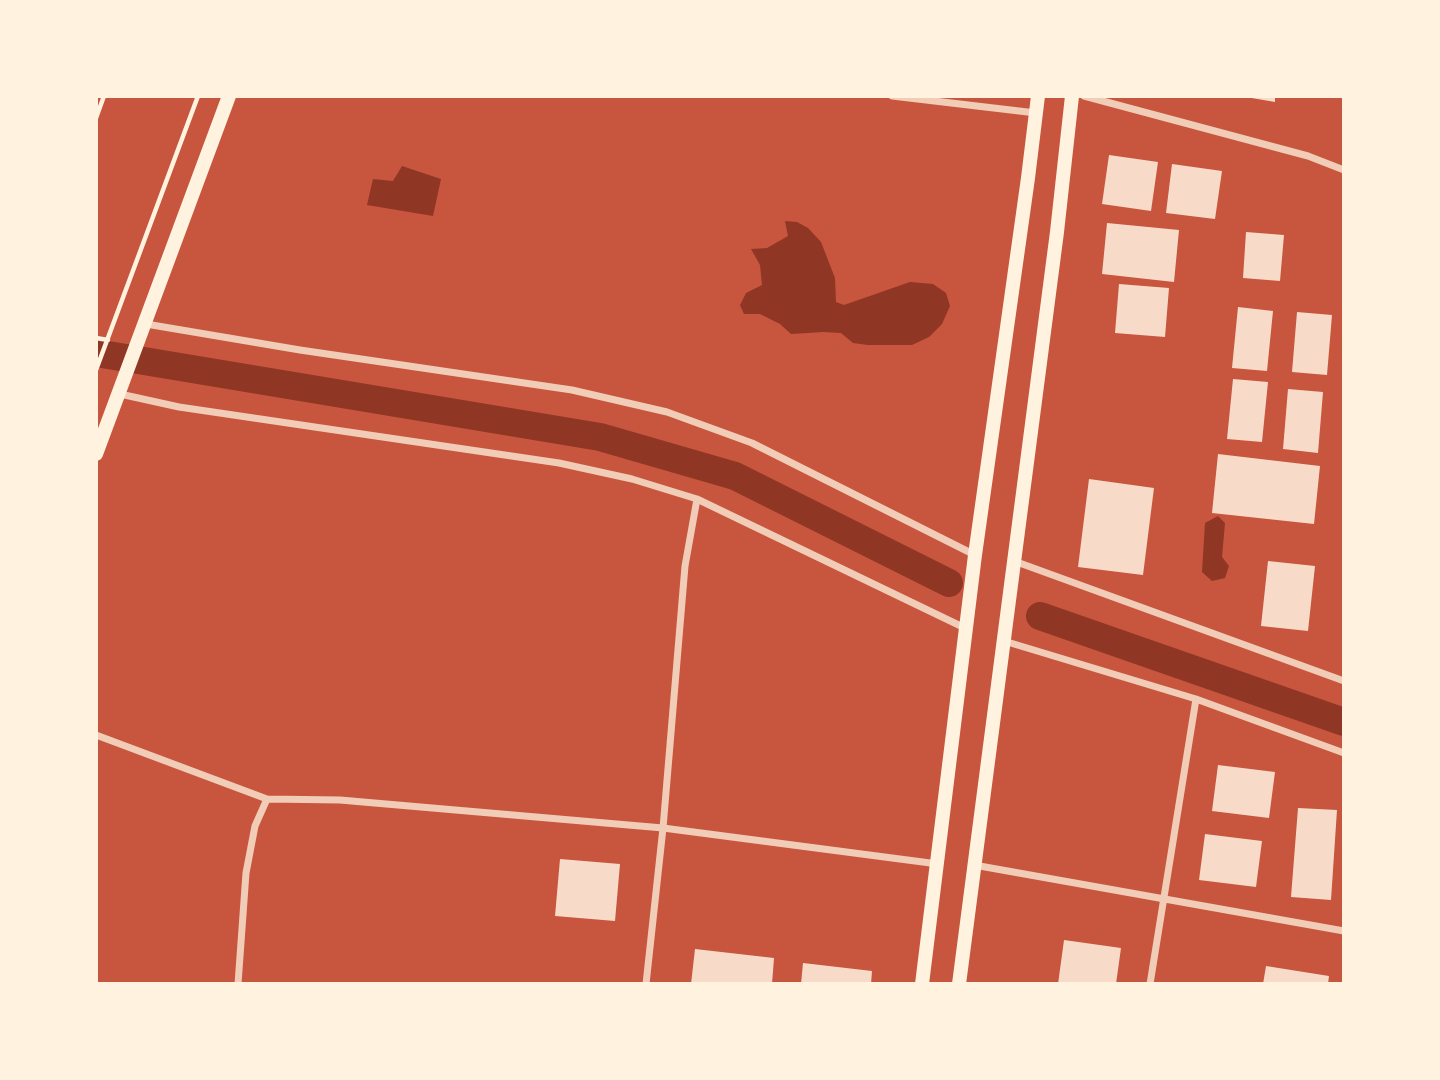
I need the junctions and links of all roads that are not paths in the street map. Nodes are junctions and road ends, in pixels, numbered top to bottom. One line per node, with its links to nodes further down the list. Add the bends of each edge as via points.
1 (229, 96): 8 (main road)
2 (892, 96): 6 (street)
3 (1038, 96): 6 (main road)
4 (1072, 96): 13 (main road)
5 (1084, 96): 7 (street, via 1308,156)
6 (1036, 113): 12 (main road)
7 (1344, 170)
8 (146, 324): 9 (main road); 12 (street, via 572,390 667,412 752,443)
9 (120, 394): 10 (main road); 11 (street, via 179,407 559,463)
10 (96, 454)
11 (697, 499): 14 (street); 22 (street, via 685,566)
12 (975, 555): 14 (main road)
13 (1013, 561): 15 (main road); 17 (street)
14 (967, 630): 23 (main road)
15 (1004, 641): 18 (street); 24 (main road)
16 (1344, 670): 17 (street)
17 (1343, 681)
18 (1196, 699): 20 (street); 25 (street)
19 (96, 735): 21 (street)
20 (1344, 753)
21 (267, 799): 22 (street, via 340,800); 27 (street, via 246,873)
22 (663, 828): 23 (street); 28 (street)
23 (937, 864): 29 (main road)
24 (974, 865): 25 (street); 30 (main road)
25 (1166, 898): 26 (street); 31 (street)
26 (1344, 931)
27 (238, 984)
28 (646, 984)
29 (922, 984)
30 (959, 984)
31 (1150, 984)

